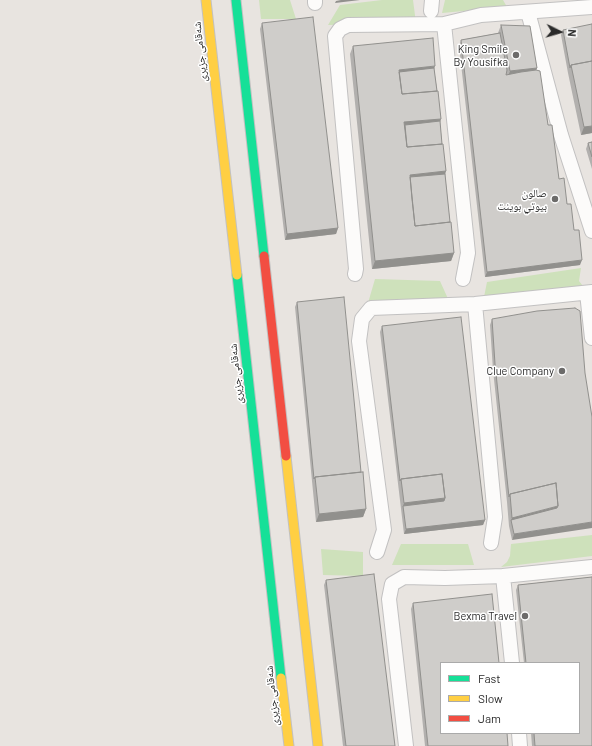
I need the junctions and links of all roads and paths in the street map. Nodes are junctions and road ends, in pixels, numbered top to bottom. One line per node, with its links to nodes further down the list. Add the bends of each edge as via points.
1 (207, 1): 18 (street, شەقامی جزیری)
2 (236, 1): 19 (street)
3 (592, 7): 4 (street)
4 (528, 12): 5 (street, via 481,15); 6 (street, via 561,134)
5 (444, 24): 7 (street, via 348,25 340,29 335,36); 8 (street, via 468,253)
6 (592, 231)
7 (355, 274)
8 (463, 279)
9 (590, 293): 10 (street); 11 (street)
10 (475, 304): 12 (street, via 495,517); 13 (street, via 371,308 362,320 359,342 384,530)
11 (592, 338)
12 (491, 543)
13 (376, 552)
14 (592, 567): 15 (street)
15 (503, 576): 16 (street); 20 (street, via 404,577 392,584 389,600)
16 (512, 662)
17 (519, 734): 21 (street)
18 (289, 746)
19 (318, 746)
20 (406, 746)
21 (520, 746)

